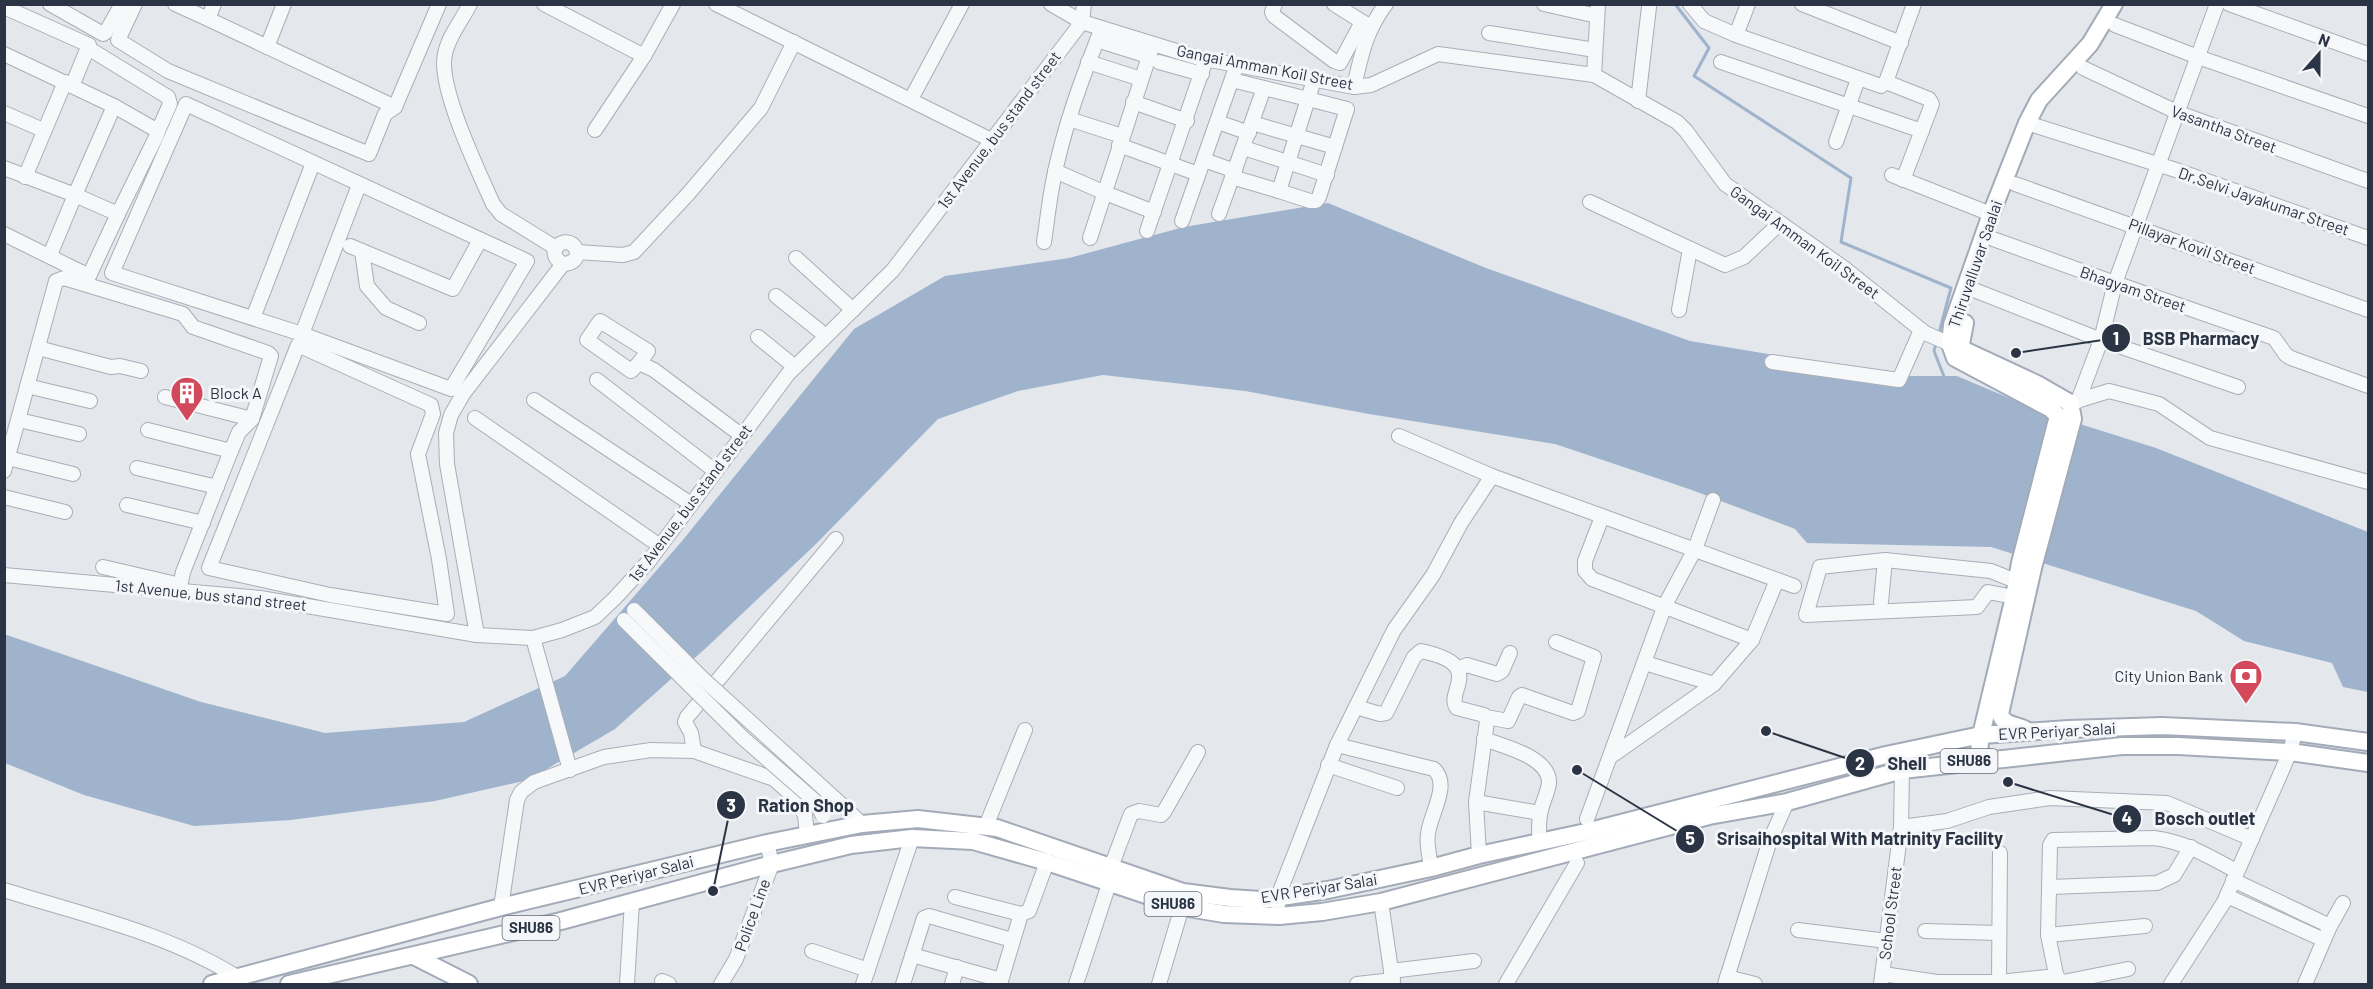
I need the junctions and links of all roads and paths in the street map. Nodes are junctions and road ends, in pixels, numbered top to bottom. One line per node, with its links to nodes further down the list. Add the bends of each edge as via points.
1 (50, 4): 2 (street, via 103,34)
2 (122, 4)
3 (135, 4): 71 (street, via 118,40 168,71 369,154 385,114)
4 (175, 4): 31 (street)
5 (214, 4): 31 (street)
6 (284, 4): 42 (street)
7 (439, 4): 35 (street)
8 (470, 4): 39 (street)
9 (544, 4): 48 (street)
10 (673, 4): 48 (street)
11 (716, 4): 40 (street)
12 (962, 4): 65 (street)
13 (1052, 4): 32 (street, Gangai Amman Koil Street)
14 (1084, 4): 32 (street)
15 (1275, 4): 33 (street, via 1274,16 1340,63)
16 (1334, 4): 33 (street)
17 (1344, 4): 33 (street)
18 (1386, 4): 33 (street)
19 (1544, 4): 30 (street)
20 (1748, 4): 38 (street)
21 (1802, 4): 41 (street)
22 (1914, 4): 41 (street)
23 (2114, 4): 78 (main road, Thiruvalluvar Saalai, via 2090,44 2039,100)
24 (2126, 4): 34 (main road, Thiruvalluvar Saalai)
25 (2217, 4): 49 (street)
26 (2229, 4): 47 (street)
27 (1693, 6): 38 (street, via 1704,21)
28 (4, 7): 43 (street, via 89,45)
29 (1649, 7): 67 (street)
30 (1598, 10): 44 (street)
31 (208, 19): 42 (street)
32 (1082, 22): 37 (street, Gangai Amman Koil Street); 85 (street, 1st Avenue, bus stand street)
33 (1368, 24): 63 (street)
34 (2115, 25): 49 (street); 54 (main road, Thiruvalluvar Saalai)
35 (428, 30): 39 (street); 71 (street)
36 (1489, 33): 44 (street)
37 (1099, 34): 46 (street, Gangai Amman Koil Street); 51 (street)
38 (1736, 35): 58 (street)
39 (451, 40): 123 (street, via 445,51 444,73 461,130 493,204 501,214)
40 (794, 42): 65 (street); 125 (street, via 761,108 634,252)
41 (1901, 43): 61 (street)
42 (267, 47): 71 (street)
43 (88, 48): 62 (street); 82 (street, via 168,98 170,104)
44 (1595, 50): 56 (street)
45 (4, 54): 62 (street)
46 (1153, 54): 50 (street, Gangai Amman Koil Street); 55 (street); 57 (street)
47 (2368, 54)
48 (644, 56): 81 (street)
49 (2198, 57): 72 (street); 74 (street)
50 (1206, 59): 53 (street, Gangai Amman Koil Street); 55 (street)
51 (1088, 62): 57 (street); 75 (street)
52 (1721, 62): 69 (street)
53 (1236, 65): 59 (street); 60 (street, Gangai Amman Koil Street)
54 (2083, 68): 72 (street, Vasantha Street); 78 (main road, Thiruvalluvar Saalai)
55 (1202, 74): 76 (street)
56 (1594, 75): 63 (street, Gangai Amman Koil Street, via 1438,54 1371,85); 67 (street, Gangai Amman Koil Street)
57 (1141, 79): 68 (street)
58 (1858, 79): 61 (street, via 1878,86); 69 (street)
59 (1232, 80): 64 (street); 77 (street)
60 (1314, 80): 63 (street, Gangai Amman Koil Street); 66 (street)
61 (1886, 82): 83 (street, via 1931,101)
62 (68, 84): 70 (street); 80 (street)
63 (1354, 87)
64 (1264, 88): 66 (street); 79 (street)
65 (912, 99): 85 (street)
66 (1308, 99): 84 (street); 88 (street, via 1347,109)
67 (1638, 101): 114 (street, Gangai Amman Koil Street, via 1677,122 1725,183)
68 (1133, 102): 76 (street); 86 (street)
69 (1850, 105): 83 (street); 87 (street)
70 (114, 106): 82 (street); 107 (street)
71 (395, 107)
72 (2179, 113): 95 (street); 102 (street, Vasantha Street)
73 (4, 114): 80 (street)
74 (2368, 116)
75 (1069, 119): 86 (street); 97 (street)
76 (1187, 121): 94 (street)
77 (1218, 122): 79 (street); 91 (street)
78 (2032, 124): 95 (street, Dr.Selvi Jayakumar Street); 103 (main road, Thiruvalluvar Saalai); 112 (main road, Thiruvalluvar Saalai)
79 (1251, 128): 84 (street); 89 (street)
80 (43, 130): 98 (street)
81 (595, 130)
82 (158, 131): 110 (street)
83 (1922, 131): 112 (street, via 1898,178)
84 (1297, 136): 88 (street); 93 (street)
85 (991, 140): 132 (street, 1st Avenue, bus stand street, via 893,270)
86 (1120, 141): 94 (street); 106 (street)
87 (1836, 142)
88 (1335, 147): 101 (street)
89 (1244, 148): 93 (street); 100 (street)
90 (4, 158): 98 (street)
91 (1204, 160): 99 (street); 100 (street)
92 (313, 163): 104 (street); 135 (street); 135 (street, via 186,104 112,273)
93 (1288, 163): 101 (street); 105 (street)
94 (1172, 164): 99 (street); 109 (street)
95 (2159, 165): 115 (street); 118 (street, Dr.Selvi Jayakumar Street)
96 (4, 168): 98 (street)
97 (1055, 171): 106 (street); 122 (street)
98 (26, 172): 107 (street)
99 (1198, 174): 113 (street)
100 (1234, 174): 105 (street); 111 (street)
101 (1327, 175): 105 (street, via 1316,201)
102 (2368, 181)
103 (2015, 184): 115 (street, Pillayar Kovil Street); 120 (main road, Thiruvalluvar Saalai)
104 (359, 185): 121 (street); 139 (street)
105 (1280, 191)
106 (1108, 194): 109 (street); 119 (street)
107 (75, 195): 110 (street); 126 (street)
108 (1590, 202): 124 (street)
109 (1154, 212): 116 (street)
110 (118, 214): 126 (street, via 88,276)
111 (1219, 214)
112 (1991, 214): 144 (main road, Thiruvalluvar Saalai, via 1952,325)
113 (1182, 221)
114 (1780, 223): 124 (street, via 1744,257 1725,265); 137 (street, Gangai Amman Koil Street)
115 (2136, 226): 129 (street); 134 (street, Pillayar Kovil Street)
116 (1147, 231)
117 (4, 234): 126 (street)
118 (2368, 237)
119 (1090, 238)
120 (1993, 238): 129 (street, Bhagyam Street); 130 (main road, Thiruvalluvar Saalai)
121 (480, 240): 136 (street, via 453,289 356,248 367,286 386,308); 138 (street, via 527,261)
122 (1044, 242)
123 (555, 248): 125 (street, via 568,242); 128 (street, via 557,261)
124 (1690, 249): 133 (street)
125 (577, 252): 128 (street, via 576,259)
126 (50, 255)
127 (796, 258): 132 (street)
128 (563, 264): 143 (street)
129 (2115, 284): 142 (street); 152 (street, Bhagyam Street, via 2274,338 2291,358)
130 (1974, 290): 142 (street); 144 (main road, Thiruvalluvar Saalai)
131 (776, 296): 140 (street)
132 (853, 310): 140 (street, 1st Avenue, bus stand street)
133 (1679, 310)
134 (2368, 310)
135 (252, 318): 139 (street)
136 (419, 323)
137 (1923, 331): 144 (street, Gangai Amman Koil Street); 146 (street, via 1899,380)
138 (485, 332): 139 (street, via 451,389); 143 (street)
139 (302, 334)
140 (826, 336): 148 (street, 1st Avenue, bus stand street)
141 (758, 337): 148 (street)
142 (2101, 340): 153 (street); 157 (street)
143 (502, 342): 172 (street, via 451,415 446,433)
144 (1951, 343): 157 (main road, via 2037,384)
145 (38, 348): 149 (street); 151 (street); 159 (street, via 56,281 63,278 183,314 194,327 271,356)
146 (1772, 362)
147 (639, 363): 163 (street)
148 (795, 367): 163 (street, 1st Avenue, bus stand street)
149 (141, 371)
150 (597, 380): 168 (street)
151 (27, 386): 156 (street); 160 (street)
152 (2368, 386)
153 (2238, 387)
154 (165, 397): 159 (street)
155 (534, 400): 178 (street)
156 (90, 401)
157 (2066, 410): 171 (street, via 2109,391 2159,404 2210,438); 188 (main road)
158 (475, 418): 185 (street)
159 (252, 419): 165 (street, via 239,432)
160 (19, 420): 162 (street); 166 (street)
161 (148, 430): 165 (street)
162 (79, 434)
163 (741, 435): 168 (street, 1st Avenue, bus stand street)
164 (1399, 436): 170 (street)
165 (231, 451): 173 (street)
166 (6, 464): 169 (street)
167 (137, 468): 173 (street)
168 (715, 471): 178 (street, 1st Avenue, bus stand street)
169 (74, 474)
170 (1492, 476): 182 (street); 211 (street, via 1433,575 1394,630)
171 (2368, 482)
172 (452, 486): 174 (street); 177 (street)
173 (217, 487): 183 (street)
174 (425, 490): 180 (street); 180 (street, via 418,454 433,414 431,405 298,345 209,568 330,595 447,614)
175 (4, 497): 181 (street)
176 (1713, 500): 186 (street)
177 (454, 502): 180 (street); 203 (street)
178 (691, 504): 185 (street, 1st Avenue, bus stand street)
179 (127, 505): 183 (street)
180 (429, 506)
181 (65, 512)
182 (1602, 517): 186 (street); 201 (street, via 1585,561 1585,571 1592,579)
183 (202, 523): 196 (street)
184 (836, 539): 221 (street, via 687,717)
185 (660, 546): 199 (street, 1st Avenue, bus stand street)
186 (1695, 549): 194 (street); 201 (street)
187 (1885, 560): 191 (street); 198 (street, via 1820,567 1806,615 1977,607); 200 (street)
188 (2027, 566): 197 (main road); 214 (main road, via 2001,714 2003,721)
189 (4, 567): 193 (street)
190 (103, 567): 196 (street)
191 (1991, 571): 197 (street); 198 (street)
192 (4, 575): 196 (street, 1st Avenue, bus stand street)
193 (55, 575)
194 (1777, 580): 195 (street); 205 (street)
195 (1794, 586)
196 (179, 588): 203 (street, 1st Avenue, bus stand street)
197 (2016, 589): 198 (street); 216 (main road)
198 (1989, 592)
199 (613, 600): 202 (street); 204 (street, 1st Avenue, bus stand street, via 595,617)
200 (1881, 602)
201 (1665, 605): 205 (street); 208 (street)
202 (629, 615): 236 (street, bridge, via 743,738 816,801); 237 (street, bridge)
203 (477, 635): 204 (street, 1st Avenue, bus stand street)
204 (533, 638): 229 (street)
205 (1752, 640): 210 (street)
206 (1556, 642): 212 (street, via 1594,657 1578,711 1573,713 1522,694 1508,721)
207 (1510, 653): 209 (street, via 1497,674 1467,665)
208 (1645, 663): 210 (street); 224 (street)
209 (1458, 669): 211 (street, via 1421,651 1414,657 1386,713); 212 (street, via 1454,705)
210 (1714, 684): 224 (street)
211 (1356, 707): 220 (street)
212 (1486, 717): 218 (street)
213 (1025, 730): 238 (street)
214 (2030, 732): 215 (main road, EVR Periyar Salai / SHU86, via 2162,726); 217 (main road, EVR Periyar Salai / SHU86)
215 (2295, 732): 219 (main road, EVR Periyar Salai / SHU86); 223 (street)
216 (1980, 735): 217 (main road, EVR Periyar Salai / SHU86); 226 (main road); 247 (main road, EVR Periyar Salai / SHU86, via 1886,754 1586,832)
217 (2004, 735): 225 (main road)
218 (1484, 739): 232 (street); 234 (street, via 1516,750 1543,766 1549,784)
219 (2368, 742)
220 (1337, 745): 228 (street); 251 (street, via 1438,773 1442,783 1428,835)
221 (694, 751): 229 (street, via 622,753); 241 (street, via 774,779 792,795 805,815)
222 (1198, 752): 252 (street, via 1161,815 1139,811 1131,814)
223 (2290, 752): 225 (main road, EVR Periyar Salai / SHU86, via 2122,746); 227 (main road, EVR Periyar Salai / SHU86); 243 (street)
224 (1610, 758): 235 (street)
225 (2006, 759): 226 (main road, EVR Periyar Salai / SHU86)
226 (1978, 760): 230 (main road, EVR Periyar Salai / SHU86)
227 (2368, 763)
228 (1328, 765): 231 (street); 259 (street)
229 (570, 770): 264 (street, via 534,782 521,792)
230 (1902, 770): 233 (main road, EVR Periyar Salai / SHU86); 239 (street, School Street)
231 (1397, 788)
232 (1476, 802): 234 (street); 247 (street)
233 (1787, 802): 261 (main road, EVR Periyar Salai / SHU86, via 1709,816); 287 (street, via 1770,840)
234 (1540, 813): 240 (street)
235 (1587, 819)
236 (824, 824): 237 (main road, EVR Periyar Salai / SHU86); 241 (main road, EVR Periyar Salai / SHU86)
237 (862, 824): 238 (main road, EVR Periyar Salai / SHU86, via 918,819)
238 (986, 826): 252 (main road, EVR Periyar Salai / SHU86, via 1007,831)
239 (1901, 827): 243 (street, via 1947,821 1989,807 2050,798 2083,799 2167,803); 276 (street, School Street)
240 (1539, 833)
241 (807, 835): 244 (main road, EVR Periyar Salai / SHU86)
242 (912, 838): 248 (main road, EVR Periyar Salai / SHU86, via 973,841); 250 (main road, EVR Periyar Salai / SHU86, via 851,845); 283 (street)
243 (2252, 839): 253 (street)
244 (767, 843): 250 (street, Police Line); 256 (main road, EVR Periyar Salai / SHU86)
245 (2191, 847): 253 (street); 254 (street, via 2174,874 2157,883); 254 (street, via 2154,838 2056,838 2050,845)
246 (2001, 853): 272 (street)
247 (1479, 855): 251 (main road, EVR Periyar Salai / SHU86)
248 (1047, 862): 252 (main road, EVR Periyar Salai / SHU86); 265 (street, via 1029,911)
249 (1577, 863): 302 (street)
250 (771, 864): 260 (main road, EVR Periyar Salai / SHU86); 295 (street, Police Line, via 736,959)
251 (1431, 868): 259 (main road, EVR Periyar Salai / SHU86)
252 (1110, 875): 259 (main road, EVR Periyar Salai / SHU86, via 1183,892); 263 (main road, EVR Periyar Salai / SHU86); 299 (street)
253 (2235, 875): 257 (street); 269 (street)
254 (2050, 887): 273 (street)
255 (4, 890): 284 (street, via 165,941 207,958)
256 (552, 895): 264 (main road, EVR Periyar Salai / SHU86); 267 (main road)
257 (2227, 896): 275 (street); 304 (street)
258 (955, 897): 265 (street)
259 (1277, 899): 266 (street)
260 (632, 901): 267 (main road, EVR Periyar Salai / SHU86); 294 (street)
261 (1381, 902): 266 (main road, EVR Periyar Salai / SHU86); 285 (street)
262 (2343, 903): 269 (street)
263 (1182, 907): 266 (main road, EVR Periyar Salai / SHU86, via 1224,914); 300 (street)
264 (501, 908): 284 (main road, EVR Periyar Salai / SHU86)
265 (1021, 914): 274 (street)
266 (1279, 916)
267 (561, 921): 279 (main road, EVR Periyar Salai / SHU86)
268 (2145, 926): 273 (street)
269 (2330, 926): 275 (street)
270 (1798, 930): 276 (street)
271 (1925, 931): 272 (street)
272 (1999, 933): 290 (street)
273 (2048, 935): 288 (street)
274 (1012, 940): 278 (street, via 929,916 922,920); 289 (street)
275 (2324, 940): 305 (street)
276 (1887, 941): 286 (street, School Street)
277 (812, 951): 283 (street)
278 (912, 955): 281 (street); 297 (street)
279 (414, 956): 292 (main road, EVR Periyar Salai / SHU86); 293 (main road)
280 (1474, 961): 285 (street)
281 (957, 968): 289 (street); 298 (street)
282 (2128, 969): 288 (street)
283 (868, 970): 296 (street)
284 (237, 977): 291 (main road, EVR Periyar Salai / SHU86)
285 (1392, 978): 301 (street)
286 (1882, 979): 290 (street)
287 (1726, 981): 303 (street)
288 (2058, 981): 290 (street)
289 (1001, 982)
290 (1999, 982)
291 (212, 984)
292 (289, 984)
293 (469, 984)
294 (627, 984)
295 (721, 984)
296 (863, 984)
297 (903, 984)
298 (952, 984)
299 (1076, 984)
300 (1159, 984)
301 (1357, 984)
302 (1506, 984)
303 (1755, 984)
304 (2171, 984)
305 (2304, 984)

